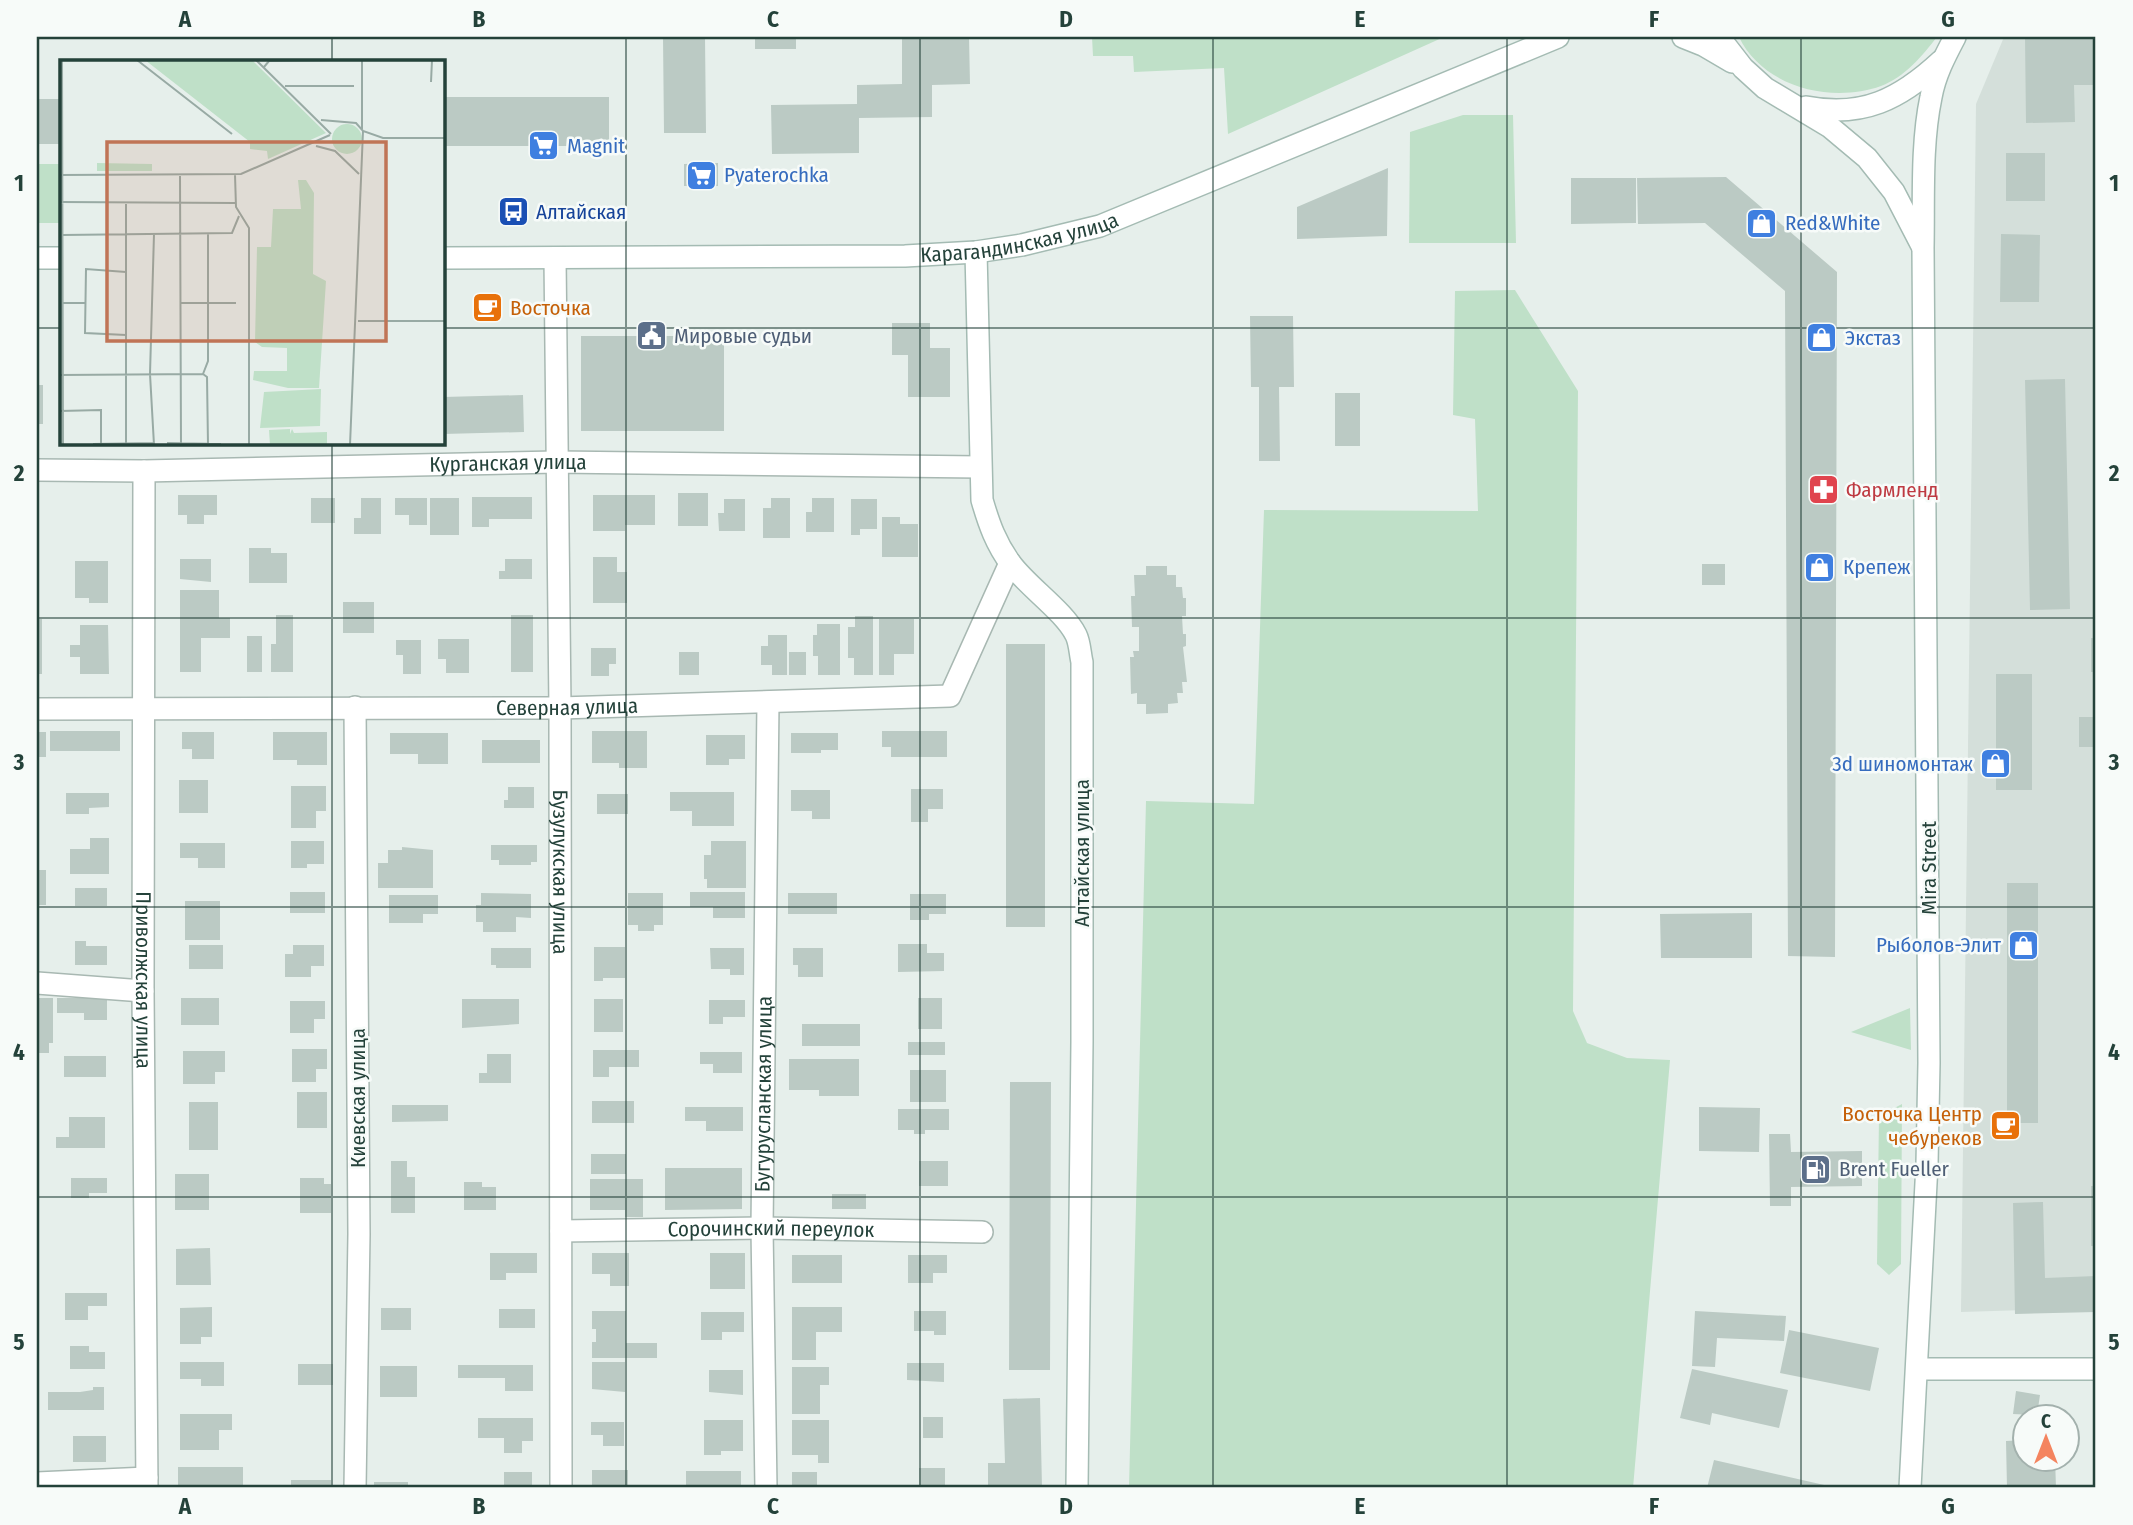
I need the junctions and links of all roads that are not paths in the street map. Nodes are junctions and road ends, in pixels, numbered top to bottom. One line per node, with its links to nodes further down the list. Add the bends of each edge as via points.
1 (1558, 37): 9 (street, Карагандинская улица, via 1100,226)
2 (1683, 37): 6 (street)
3 (1719, 37): 6 (street)
4 (1955, 37): 5 (street)
5 (1942, 60): 7 (street, via 1891,99 1861,109 1827,111); 8 (street, Mira Street, via 1927,128)
6 (1743, 68): 7 (street)
7 (1794, 105): 8 (street, via 1867,158 1894,192)
8 (1923, 248): 29 (street, Mira Street, via 1930,990)
9 (976, 252): 13 (street, Карагандинская улица); 15 (street, Алтайская улица)
10 (37, 258): 11 (street)
11 (60, 258)
12 (444, 258): 13 (street, Карагандинская улица)
13 (555, 258): 14 (street, Бузулукская улица)
14 (556, 463): 15 (street, Курганская улица); 17 (street, Курганская улица); 21 (street, Бузулукская улица)
15 (980, 467): 18 (street, Алтайская улица, via 982,500 992,535)
16 (37, 470): 17 (street, Курганская улица)
17 (144, 471): 23 (street, Приволжская улица)
18 (1010, 563): 19 (street, Северная улица, via 950,696); 36 (street, Алтайская улица, via 1076,635 1082,662)
19 (768, 702): 21 (street, Северная улица); 26 (street, Бугурусланская улица)
20 (355, 707): 21 (street, Северная улица); 23 (street, Северная улица); 33 (street, Киевская улица, via 359,1234)
21 (560, 708): 27 (street, Бузулукская улица)
22 (37, 709): 23 (street, Северная улица)
23 (143, 709): 25 (street, Приволжская улица)
24 (37, 983): 25 (street)
25 (143, 991): 32 (street, Приволжская улица)
26 (762, 1228): 27 (street, Сорочинский переулок); 28 (street, Сорочинский переулок); 35 (street, Бугурусланская улица)
27 (561, 1231): 34 (street, Бузулукская улица)
28 (982, 1232)
29 (1917, 1369): 30 (street); 37 (street, Mira Street)
30 (2096, 1369)
31 (37, 1483): 32 (street)
32 (147, 1483)
33 (355, 1488)
34 (561, 1488)
35 (766, 1488)
36 (1077, 1488)
37 (1910, 1488)

